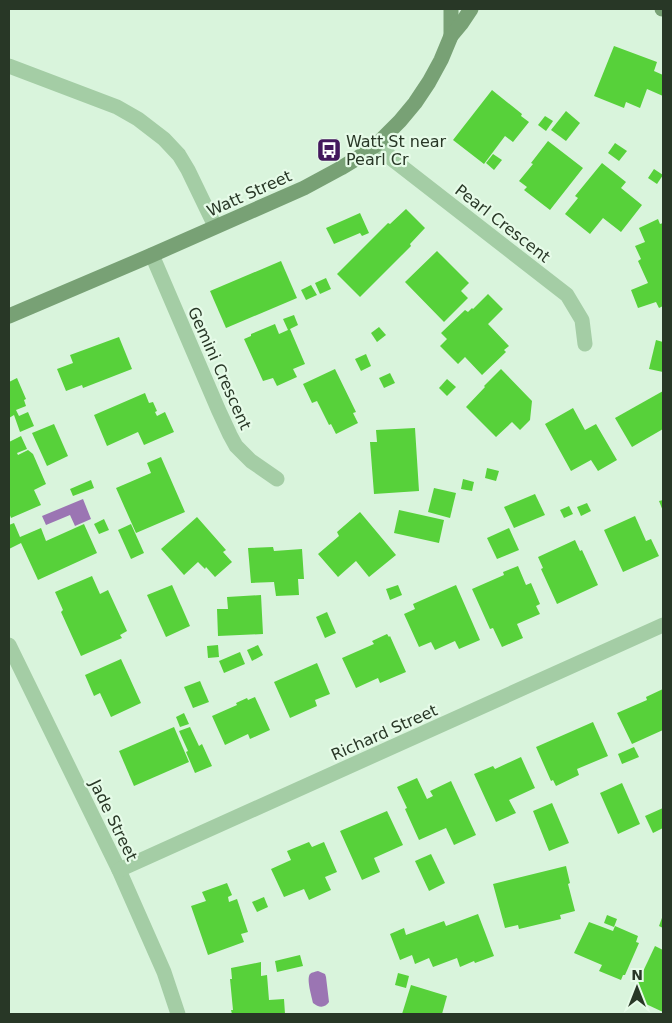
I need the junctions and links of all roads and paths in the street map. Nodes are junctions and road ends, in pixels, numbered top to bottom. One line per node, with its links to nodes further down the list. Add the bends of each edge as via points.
1 (452, 9): 3 (main road, Watt Street)
2 (471, 9): 3 (main road, Watt Street)
3 (451, 36): 5 (main road, Watt Street, via 420,96)
4 (9, 66): 6 (street, via 117,107 164,139 184,163)
5 (378, 143): 6 (main road, Watt Street, via 304,188); 9 (street, Pearl Crescent, via 392,159 567,295 582,320)
6 (215, 226): 7 (main road, Watt Street)
7 (152, 255): 8 (main road, Watt Street); 10 (street, Gemini Crescent, via 236,446)
8 (9, 316)
9 (585, 344)
10 (277, 479)
11 (663, 625): 13 (street, Richard Street)
12 (9, 645): 13 (street, Jade Street)
13 (119, 870): 14 (street, Jade Street, via 164,972)
14 (178, 1014)

